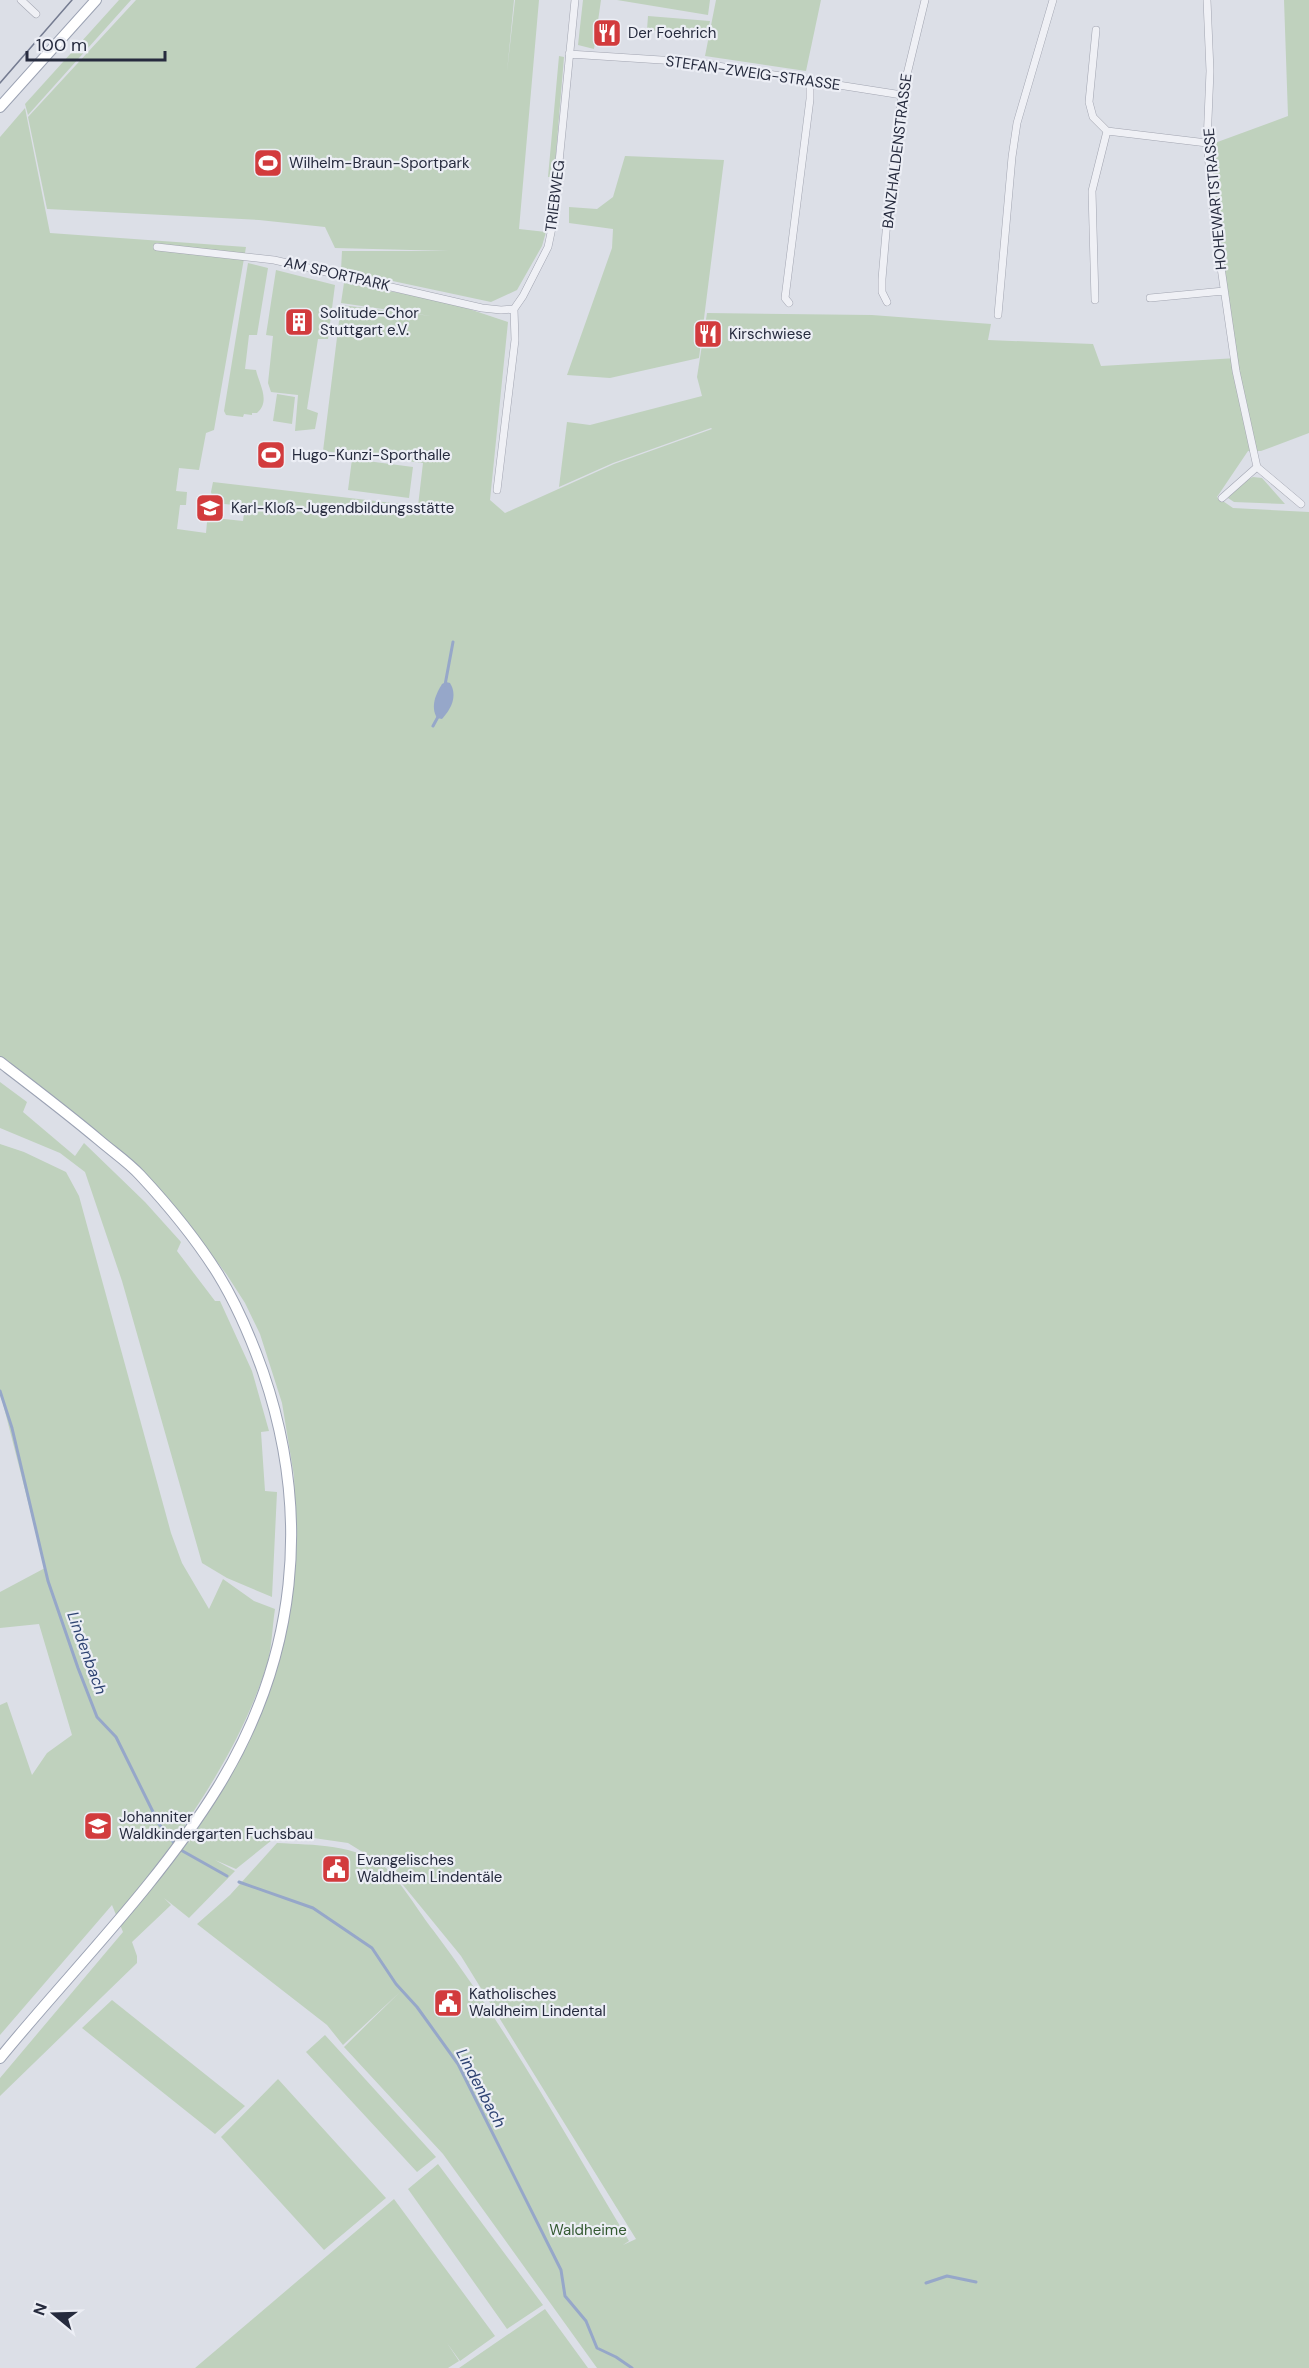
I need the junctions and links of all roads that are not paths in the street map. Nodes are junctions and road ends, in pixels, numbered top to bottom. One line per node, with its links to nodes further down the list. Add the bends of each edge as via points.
1 (21, 0): 7 (street)
2 (96, 0): 12 (main road)
3 (575, 0): 9 (street, TRIEBWEG)
4 (925, 0): 11 (street, BANZHALDENSTRASSE)
5 (1053, 0): 22 (street, via 1017,123)
6 (1207, 0): 14 (street, HOHEWARTSTRASSE)
7 (36, 14)
8 (1096, 30): 13 (street, via 1089,102 1093,117)
9 (569, 54): 10 (street, STEFAN-ZWEIG-STRASSE, via 692,62); 21 (street, TRIEBWEG, via 548,247)
10 (810, 81): 11 (street, STEFAN-ZWEIG-STRASSE); 20 (street, via 785,298)
11 (902, 95): 19 (street, BANZHALDENSTRASSE, via 882,279)
12 (0, 107)
13 (1107, 131): 14 (street); 18 (street, via 1092,191)
14 (1207, 143): 16 (street, HOHEWARTSTRASSE)
15 (157, 247): 21 (street, AM SPORTPARK, via 274,260 482,308)
16 (1224, 291): 17 (street, HOHEWARTSTRASSE); 23 (street, HOHEWARTSTRASSE)
17 (1150, 298)
18 (1095, 300)
19 (887, 302)
20 (789, 303)
21 (514, 309): 24 (street, via 514,351)
22 (998, 315)
23 (1257, 467): 25 (street); 26 (street)
24 (497, 490)
25 (1222, 498)
26 (1301, 504)
27 (0, 1062): 28 (main road, via 137,1172 208,1258 253,1345 277,1414 292,1515 291,1569 276,1652 248,1730 219,1786 170,1857)
28 (0, 2058)

